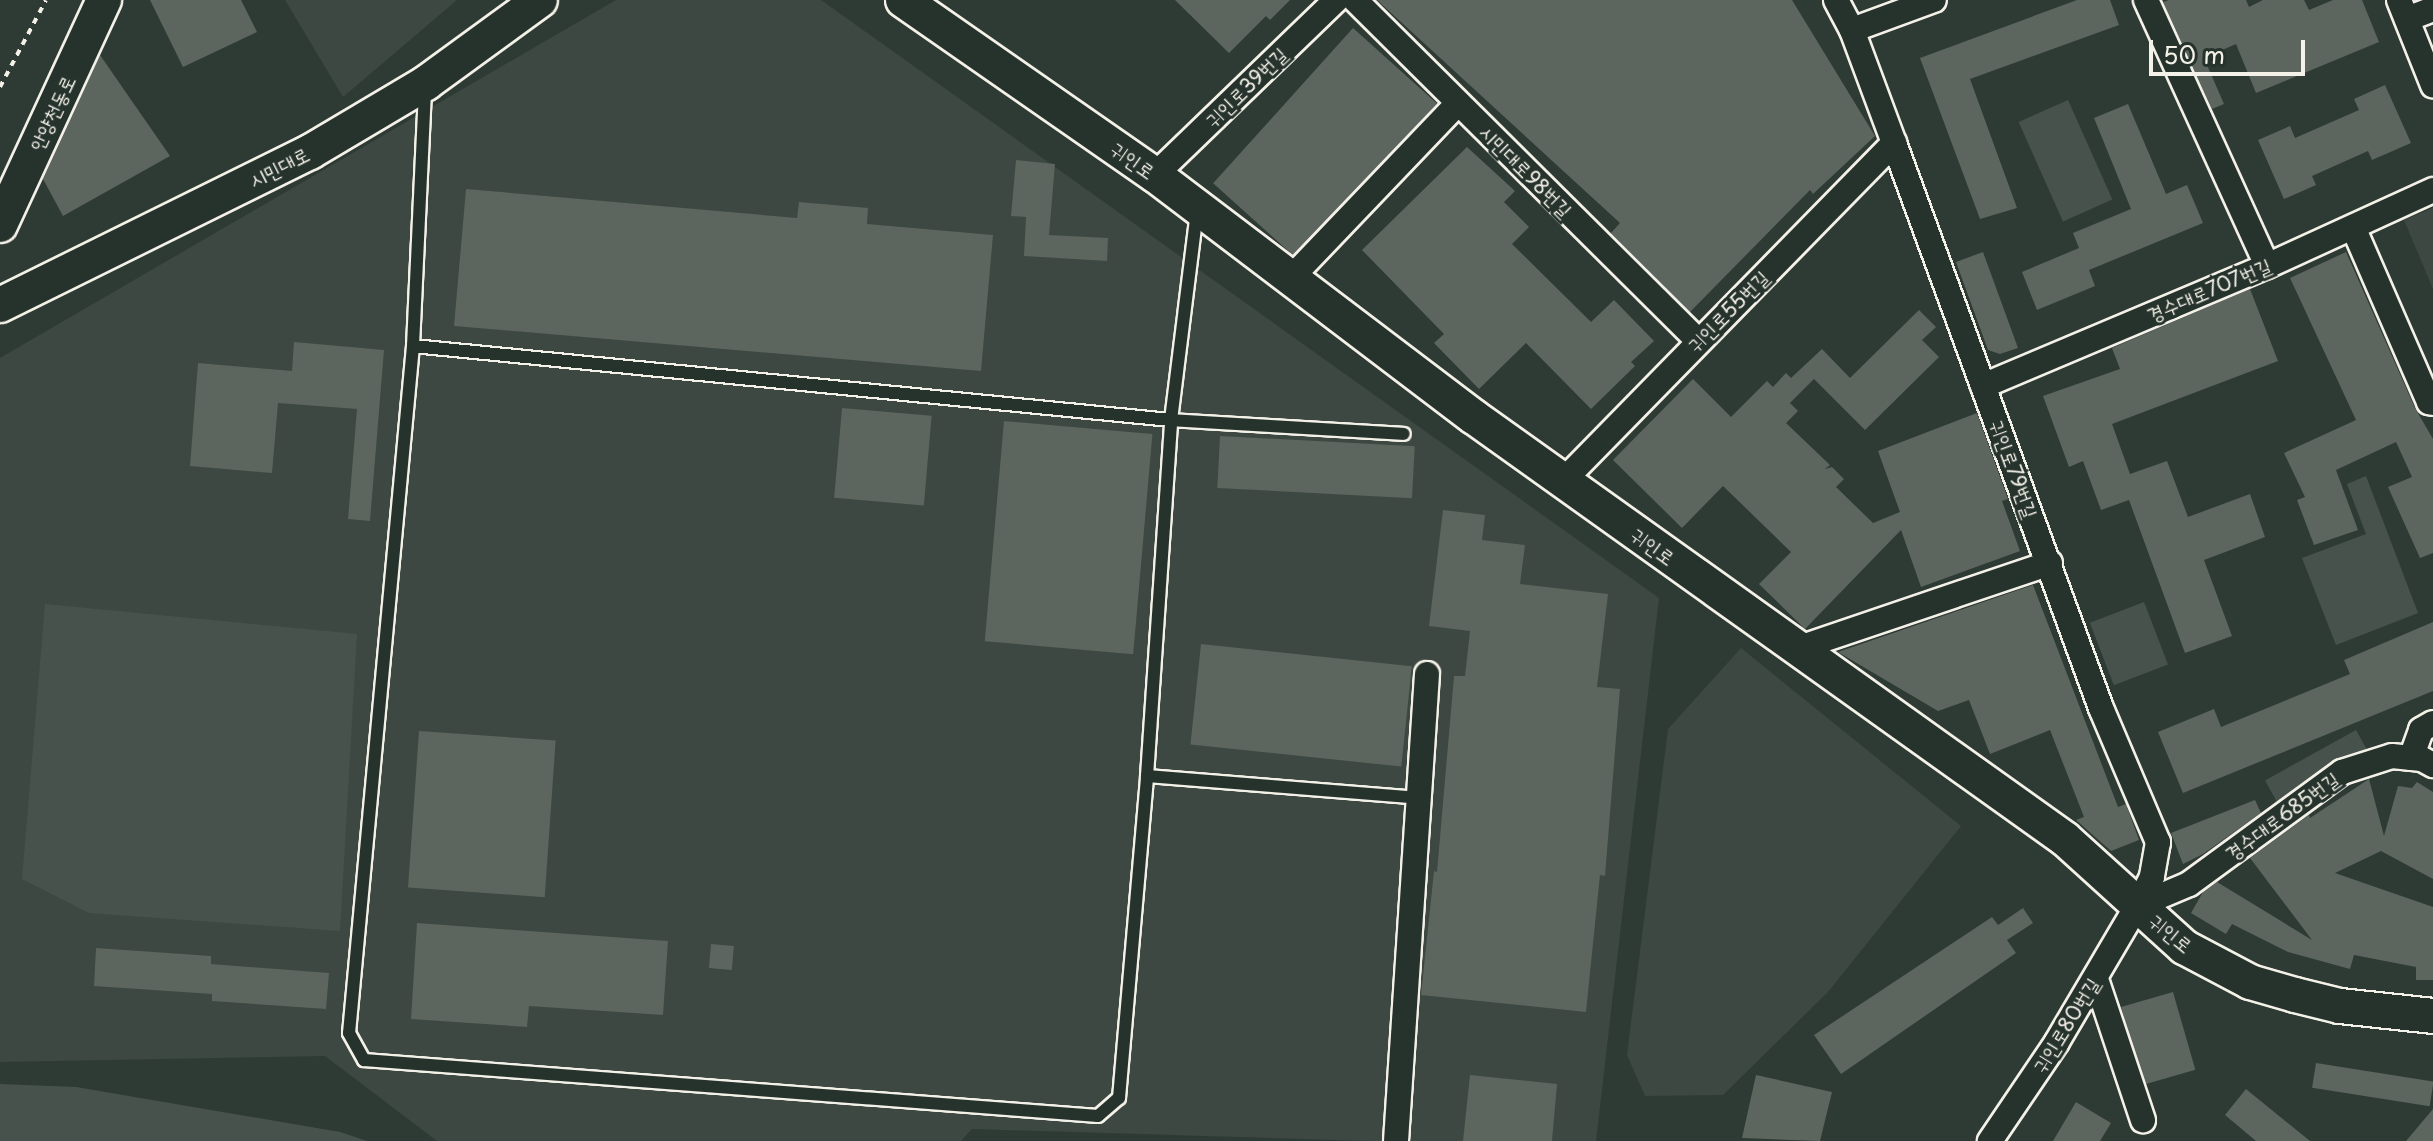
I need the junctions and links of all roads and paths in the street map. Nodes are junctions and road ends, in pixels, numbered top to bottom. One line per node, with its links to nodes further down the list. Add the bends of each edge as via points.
1 (46, 0): 15 (path)
2 (104, 0): 21 (street, 안양천동로)
3 (540, 0): 13 (street, 시민대로)
4 (903, 0): 18 (street, 귀인로)
5 (1336, 0): 18 (street, 귀인로39번길)
6 (1355, 0): 16 (street, 시민대로98번길)
7 (1836, 0): 12 (street, 귀인로79번길)
8 (1934, 0): 12 (street)
9 (2146, 0): 23 (street)
10 (2433, 9): 11 (street)
11 (2403, 10): 14 (street)
12 (1852, 30): 17 (street, 귀인로79번길)
13 (426, 83): 25 (street, 시민대로, via 310,152); 27 (lane)
14 (2433, 85)
15 (0, 87)
16 (1458, 103): 24 (street); 26 (street, 시민대로98번길)
17 (1894, 143): 26 (street, 귀인로55번길); 28 (street, 귀인로79번길)
18 (1155, 175): 20 (street, 귀인로)
19 (2433, 190): 22 (street, 경수대로707번길)
20 (1198, 209): 24 (street, 귀인로); 30 (lane)
21 (0, 225)
22 (2353, 227): 23 (street, 경수대로707번길); 29 (street)
23 (2267, 266): 28 (street, 경수대로707번길)
24 (1290, 279): 32 (street, 귀인로)
25 (0, 305)
26 (1698, 341): 32 (street, 귀인로55번길)
27 (413, 346): 30 (lane); 38 (lane, via 349,1033 364,1060 1098,1116 1119,1098)
28 (1983, 386): 33 (street, 귀인로79번길)
29 (2433, 403)
30 (1171, 420): 31 (lane); 38 (lane)
31 (1404, 434)
32 (1564, 480): 34 (street, 귀인로)
33 (2050, 563): 34 (street); 40 (street, 귀인로79번길, via 2101,708 2158,842 2152,877)
34 (1799, 648): 40 (street, 귀인로, via 2065,839)
35 (1427, 674): 39 (street)
36 (2433, 723): 37 (street, via 2421,730)
37 (2422, 762): 40 (street, 경수대로685번길, via 2392,756 2342,772 2189,884)
38 (1147, 776): 39 (lane)
39 (1419, 798): 44 (street)
40 (2137, 906): 41 (street, 귀인로80번길); 42 (street, 귀인로, via 2184,947 2250,982 2340,1006)
41 (2096, 979): 43 (street); 45 (street, 귀인로80번길)
42 (2433, 1016)
43 (2143, 1120)
44 (1396, 1141)
45 (1990, 1141)

